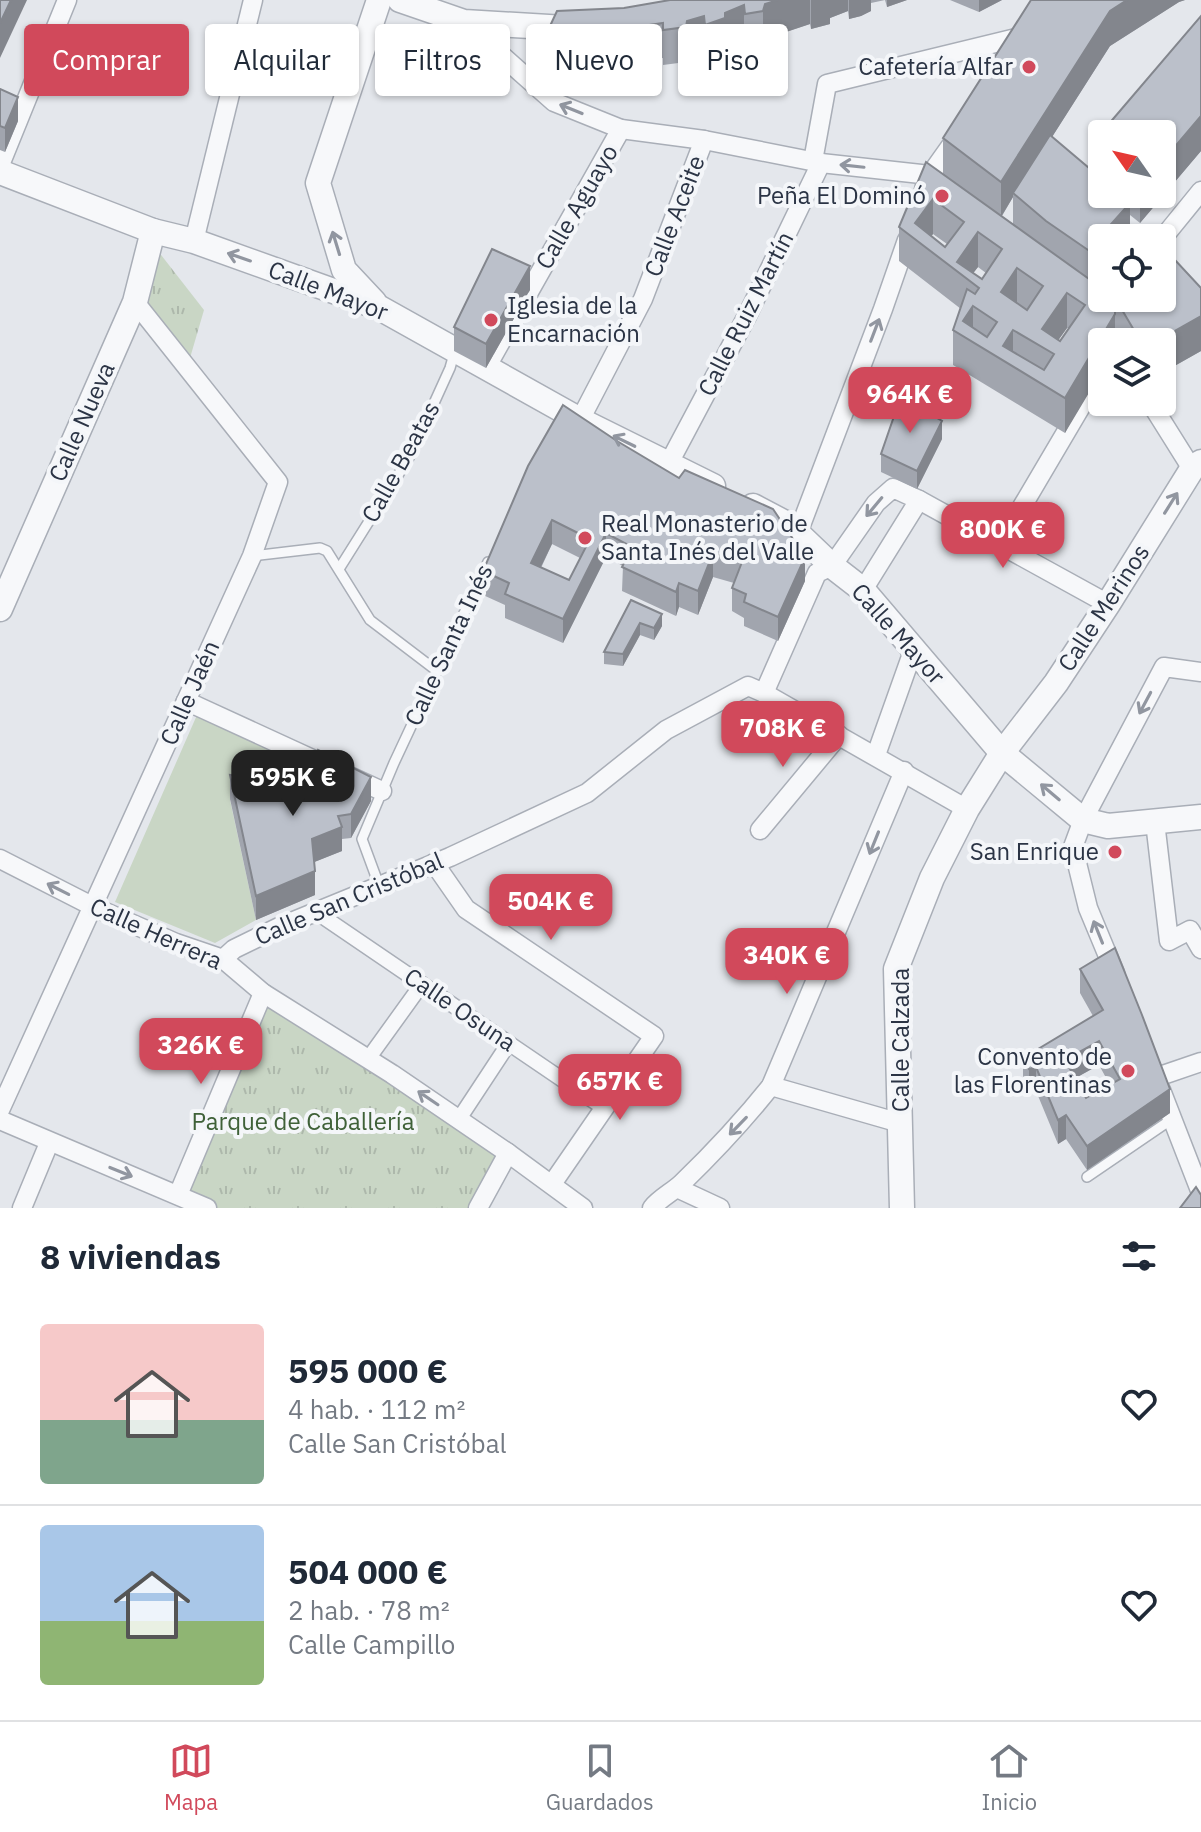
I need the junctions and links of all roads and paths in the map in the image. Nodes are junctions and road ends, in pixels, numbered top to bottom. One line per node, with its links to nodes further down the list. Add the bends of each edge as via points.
1 (67, 0): 12 (street)
2 (253, 0): 18 (street)
3 (379, 0): 20 (street, one-way to 3, via 344,270 318,183)
4 (400, 0): 5 (street)
5 (464, 22): 6 (street); 9 (street, one-way to 5, via 554,102)
6 (526, 26)
7 (1012, 60): 11 (street, Calle Ruiz Martín, via 1034,30 827,84)
8 (966, 124): 14 (street)
9 (621, 129): 10 (street); 22 (street, Calle Aguayo)
10 (704, 140): 11 (street); 25 (street, Calle Aceite, via 643,299)
11 (817, 162): 14 (street, one-way to 11); 26 (street, Calle Ruiz Martín, via 747,316)
12 (0, 165)
13 (0, 172): 17 (street, Calle Mayor)
14 (936, 179): 29 (street, one-way to 14, via 917,211)
15 (1201, 191): 16 (street)
16 (1174, 224)
17 (153, 231): 18 (street, Calle Mayor); 19 (street, Calle Nueva)
18 (194, 241): 20 (street, Calle Mayor, one-way to 18)
19 (135, 302): 31 (street, Calle Jaén, via 278,482); 37 (street, Calle Nueva)
20 (378, 307): 21 (street, Calle Mayor)
21 (454, 351): 22 (street, Calle Mayor); 34 (lane, Calle Beatas, via 410,456)
22 (486, 368): 25 (street, Calle Mayor)
23 (1088, 395): 30 (street)
24 (1160, 416): 27 (street)
25 (569, 419): 26 (street, Calle Mayor, one-way to 25)
26 (669, 463): 29 (street, Calle Mayor)
27 (1196, 465): 36 (street, Calle Merinos, one-way to 27)
28 (919, 500): 30 (street); 33 (street, one-way to 33, via 893,488 876,503); 35 (street)
29 (798, 533): 33 (street, Calle Mayor)
30 (1000, 544): 36 (street)
31 (252, 556): 34 (lane, via 320,548); 42 (street, Calle Jaén)
32 (489, 559): 39 (lane, Calle Santa Inés)
33 (832, 566): 35 (street, Calle Mayor); 41 (street, via 817,573)
34 (339, 569): 39 (lane, via 370,620)
35 (863, 590): 38 (street, Calle Mayor)
36 (1108, 604): 44 (street, Calle Merinos)
37 (0, 609)
38 (913, 651): 44 (street, Calle Mayor); 45 (street)
39 (437, 671): 47 (lane, Calle Santa Inés)
40 (1201, 672): 50 (street, one-way to 50, via 1164,667)
41 (764, 693): 43 (street); 54 (street, Calle San Cristóbal, via 748,686 666,730 587,793)
42 (186, 701): 47 (street); 56 (street, Calle Jaén)
43 (839, 735): 45 (street); 52 (street)
44 (1002, 753): 48 (street, Calle Calzada); 50 (street, Calle Mayor, one-way to 44)
45 (876, 755): 46 (street)
46 (904, 771): 48 (street); 66 (street, one-way to 66)
47 (382, 791): 55 (lane, Calle Santa Inés, via 362,839)
48 (967, 809): 72 (street, Calle Calzada, via 932,878 896,969)
49 (1201, 817): 51 (street)
50 (1083, 820): 51 (street, via 1108,826); 61 (street, one-way to 50, via 1088,908 1073,847)
51 (1155, 822): 58 (street, via 1169,941 1190,930)
52 (760, 830)
53 (0, 859): 56 (street, Calle Herrera, one-way to 53)
54 (434, 863): 55 (street, Calle San Cristóbal); 67 (street, via 466,909 654,1036)
55 (379, 885): 57 (street, Calle San Cristóbal)
56 (94, 907): 59 (street, Calle Herrera); 68 (street, Calle Jaén)
57 (316, 912): 59 (street, Calle San Cristóbal); 60 (street, Calle Osuna)
58 (1201, 949)
59 (223, 959): 62 (street, Calle Herrera)
60 (422, 984): 63 (street, Calle Osuna); 64 (street)
61 (1120, 986)
62 (263, 993): 64 (street, Calle Herrera); 79 (street)
63 (509, 1043): 67 (street, Calle Osuna); 69 (street)
64 (368, 1059): 69 (street, Calle Herrera, one-way to 64)
65 (1201, 1062): 70 (street, via 1154,1071)
66 (771, 1086): 72 (street); 77 (street, one-way to 77)
67 (604, 1108): 76 (street)
68 (0, 1110)
69 (459, 1119): 74 (street, Calle Herrera)
70 (1172, 1119): 75 (lane); 78 (street)
71 (0, 1120): 73 (street)
72 (900, 1123): 86 (street, Calle Calzada)
73 (49, 1143): 79 (street, one-way to 79); 80 (street)
74 (508, 1153): 76 (street, Calle Herrera); 82 (street)
75 (1087, 1177)
76 (552, 1184): 83 (street, Calle Herrera)
77 (677, 1188): 84 (street); 85 (street)
78 (1195, 1193)
79 (178, 1195): 81 (street)
80 (22, 1208)
81 (207, 1208)
82 (478, 1208)
83 (583, 1208)
84 (652, 1208)
85 (720, 1208)
86 (902, 1208)

